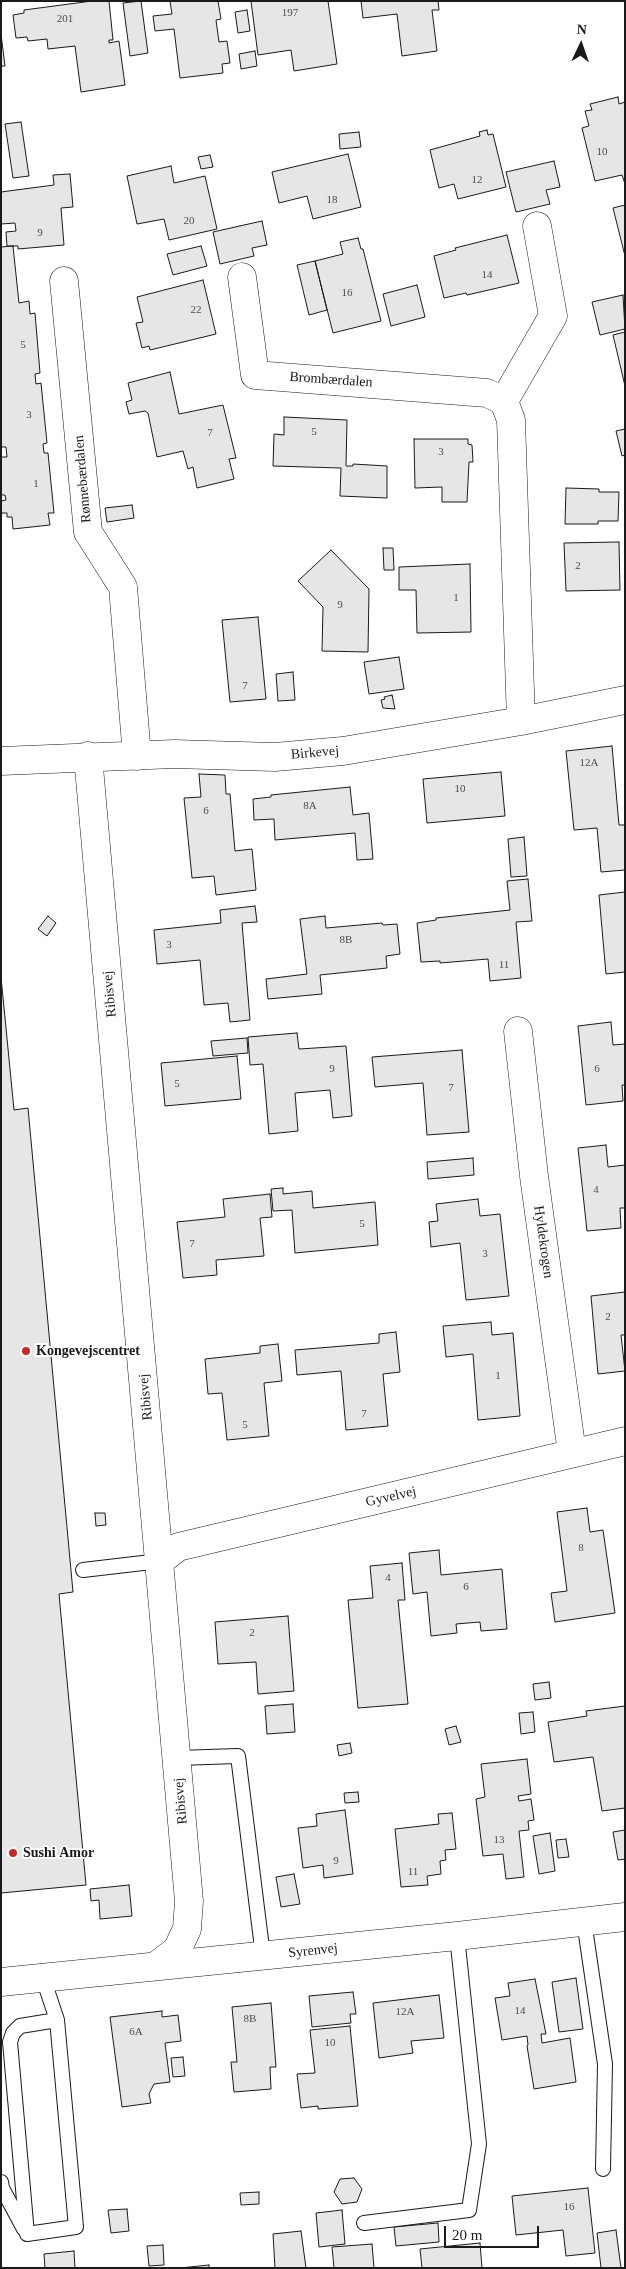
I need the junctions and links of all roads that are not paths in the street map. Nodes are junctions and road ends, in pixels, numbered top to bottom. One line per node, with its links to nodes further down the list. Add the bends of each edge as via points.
1 (536, 226): 4 (street, via 553,316)
2 (242, 277): 4 (street, Brombærdalen, via 255,375 487,393)
3 (64, 281): 8 (street, Rønnebærdalen, via 88,532 123,587)
4 (504, 401): 6 (street, via 511,420)
5 (625, 700): 6 (street, Birkevej)
6 (521, 721): 8 (street, Birkevej, via 343,751 275,757)
7 (88, 756): 8 (street, Birkevej); 9 (street, Birkevej); 13 (street, Ribisvej)
8 (137, 756)
9 (1, 761)
10 (518, 1031): 12 (street, Hyldekrogen, via 534,1176)
11 (625, 1441): 12 (street, Gyvelvej)
12 (572, 1453): 13 (street, Gyvelvej, via 178,1547)
13 (160, 1560): 14 (lane); 15 (street, Ribisvej)
14 (83, 1570)
15 (177, 1758): 19 (lane, via 238,1756); 20 (street, Ribisvej, via 189,1901 187,1929 177,1950)
16 (625, 1917): 17 (street, Syrenvej)
17 (584, 1921): 18 (street, Syrenvej); 26 (lane, via 605,2064)
18 (457, 1936): 19 (street, Syrenvej); 28 (lane, via 479,2144 469,2210)
19 (263, 1956): 20 (street, Syrenvej)
20 (156, 1966): 21 (street, Syrenvej)
21 (43, 1978): 22 (street, Syrenvej); 23 (lane)
22 (1, 1982)
23 (57, 2020): 24 (lane); 29 (lane, via 76,2227)
24 (20, 2026): 25 (lane); 29 (lane, via 10,2042)
25 (1, 2031)
26 (602, 2169)
27 (1, 2182): 29 (lane)
28 (364, 2223)
29 (27, 2234)

